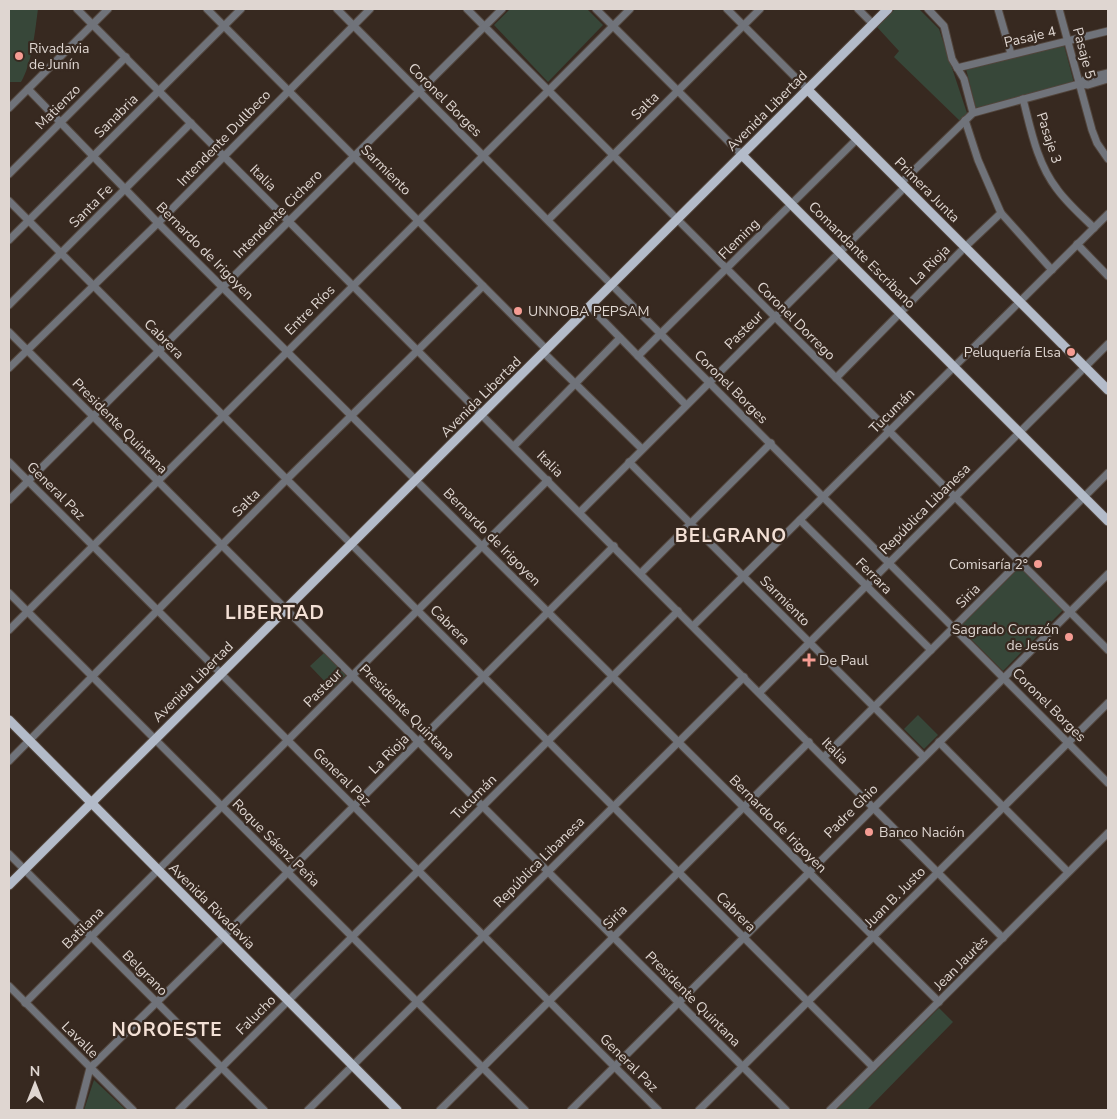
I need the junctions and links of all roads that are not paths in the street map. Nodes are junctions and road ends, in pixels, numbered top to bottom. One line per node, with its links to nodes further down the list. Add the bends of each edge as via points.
1 (77, 9): 18 (street, Italia)
2 (108, 9): 18 (street)
3 (207, 9): 23 (street, Sarmiento)
4 (241, 9): 23 (street, Sanabria)
5 (337, 9): 20 (street, Coronel Borges)
6 (370, 9): 20 (street, Intendente Dullbeco)
7 (468, 9): 24 (street, Coronel Dorrego)
8 (502, 9): 24 (street, Intendente Cichero)
9 (596, 9): 21 (street, Comandante Escribano)
10 (630, 9): 21 (street, Entre Ríos)
11 (727, 9): 22 (street, Primera Junta)
12 (760, 9): 22 (street, Salta)
13 (858, 9): 19 (street)
14 (888, 9): 19 (main road, Avenida Libertad)
15 (928, 9): 29 (street, via 944,26)
16 (998, 9): 27 (street)
17 (1059, 9): 26 (street, Pasaje 5)
18 (93, 24): 28 (street, Italia); 33 (street)
19 (873, 24): 37 (main road, Avenida Libertad)
20 (353, 25): 34 (street, Intendente Dullbeco); 39 (street, Coronel Borges)
21 (613, 25): 35 (street, Entre Ríos); 36 (street, Comandante Escribano)
22 (744, 25): 36 (street, Salta); 37 (street, Primera Junta)
23 (224, 26): 34 (street, Sarmiento); 38 (street, Sanabria)
24 (485, 26): 35 (street, Coronel Dorrego); 39 (street, Intendente Cichero)
25 (1108, 31): 26 (street, Pasaje 4)
26 (1068, 41): 27 (street, Pasaje 4); 32 (street, Pasaje 5)
27 (1011, 54): 29 (street, Pasaje 4)
28 (126, 57): 38 (street, Italia); 44 (street, Matienzo)
29 (957, 68): 42 (street, via 964,79)
30 (1108, 73): 32 (street, via 1087,78)
31 (1108, 80): 32 (street)
32 (1079, 84): 40 (street); 53 (street, Pasaje 5, via 1097,143)
33 (28, 89): 41 (street); 44 (street, Bernardo de Irigoyen)
34 (289, 90): 51 (street, Intendente Dullbeco); 52 (street, Sarmiento)
35 (548, 90): 47 (street, Entre Ríos); 48 (street, Coronel Dorrego)
36 (678, 90): 48 (street, Salta); 49 (street, Comandante Escribano)
37 (808, 90): 46 (main road, Primera Junta); 49 (main road, Avenida Libertad)
38 (159, 91): 45 (street, Italia); 50 (street, Sanabria)
39 (419, 91): 47 (street, Coronel Borges); 52 (street, Intendente Cichero)
40 (1024, 99): 42 (street); 67 (street, Pasaje 3, via 1038,152 1050,178 1057,190)
41 (9, 108)
42 (973, 113): 43 (street, Pasteur)
43 (965, 120): 55 (street, Pasteur); 59 (street, via 978,160)
44 (60, 122): 50 (street, Bernardo de Irigoyen); 54 (street, Matienzo)
45 (191, 123): 51 (street, Italia); 56 (street, Santa Fe)
46 (857, 139): 55 (main road, Primera Junta); 58 (street, Fleming)
47 (483, 155): 62 (street, Entre Ríos); 63 (street, Coronel Borges)
48 (613, 155): 61 (street, Coronel Dorrego); 63 (street, Salta)
49 (742, 155): 58 (main road, Comandante Escribano); 61 (main road, Avenida Libertad)
50 (93, 156): 56 (street, Bernardo de Irigoyen); 64 (street, Sanabria)
51 (224, 156): 65 (street, Italia); 66 (street, Intendente Dullbeco)
52 (354, 156): 62 (street, Sarmiento); 65 (street, Intendente Cichero)
53 (1108, 159)
54 (9, 174)
55 (903, 185): 70 (main road, Primera Junta); 71 (street, Pasteur)
56 (126, 189): 66 (street, Bernardo de Irigoyen); 72 (street, Santa Fe)
57 (9, 201): 64 (street, Cabrera)
58 (791, 204): 71 (main road, Comandante Escribano); 73 (street, Fleming)
59 (1002, 214): 70 (street, La Rioja); 74 (street)
60 (1108, 214): 67 (street, Tucumán)
61 (678, 219): 73 (street, Coronel Dorrego); 76 (main road, Avenida Libertad)
62 (418, 220): 79 (street, Entre Ríos); 80 (street, Sarmiento)
63 (548, 220): 76 (street, Coronel Borges)
64 (28, 221): 68 (street, Sanabria); 72 (street, Cabrera)
65 (288, 221): 78 (street, Intendente Cichero); 79 (street, Italia)
66 (158, 222): 77 (street, Intendente Dullbeco); 78 (street, Bernardo de Irigoyen)
67 (1094, 228): 69 (street, Tucumán)
68 (9, 240)
69 (1077, 244): 74 (street, Tucumán); 75 (street)
70 (965, 247): 81 (main road, Primera Junta); 84 (street, La Rioja)
71 (840, 252): 84 (main road, Comandante Escribano); 85 (street, Pasteur)
72 (61, 253): 77 (street, Cabrera); 82 (street, Santa Fe)
73 (727, 268): 85 (street, Coronel Dorrego); 87 (street, Fleming)
74 (1052, 270): 81 (street, Tucumán)
75 (1108, 276)
76 (612, 285): 83 (main road, Avenida Libertad); 87 (street, Coronel Borges)
77 (93, 286): 90 (street, Intendente Dullbeco); 92 (street, Cabrera)
78 (223, 286): 92 (street, Intendente Cichero); 93 (street, Bernardo de Irigoyen)
79 (353, 286): 91 (street, Italia); 93 (street, Entre Ríos)
80 (484, 286): 91 (street, Salta); 94 (street, Sarmiento)
81 (1020, 302): 96 (street, Tucumán); 97 (main road, Primera Junta)
82 (9, 306)
83 (590, 308): 88 (street); 94 (main road, Avenida Libertad)
84 (900, 313): 96 (main road, Comandante Escribano); 99 (street, La Rioja)
85 (775, 317): 99 (street, Coronel Dorrego); 100 (street, Pasteur)
86 (9, 332): 90 (street, Presidente Quintana)
87 (661, 334): 95 (street, Fleming); 100 (street, Coronel Borges)
88 (620, 338): 95 (street); 101 (street)
89 (1108, 344): 97 (street, República Libanesa)
90 (26, 350): 98 (street, Intendente Dullbeco); 106 (street, Presidente Quintana)
91 (418, 350): 104 (street, Italia); 105 (street, Salta)
92 (158, 351): 106 (street, Intendente Cichero); 107 (street, Cabrera)
93 (288, 351): 105 (street, Bernardo de Irigoyen); 107 (street, Entre Ríos)
94 (546, 351): 101 (street, Sarmiento); 104 (main road, Avenida Libertad)
95 (638, 356): 103 (street)
96 (954, 367): 108 (street, Tucumán); 109 (main road, Comandante Escribano)
97 (1085, 367): 102 (main road, Primera Junta); 109 (street, República Libanesa)
98 (9, 368)
99 (836, 378): 108 (street, Coronel Dorrego)
100 (709, 382): 103 (street, Pasteur); 110 (street, Coronel Borges)
101 (576, 384): 111 (street); 112 (street, Sarmiento)
102 (1108, 390)
103 (686, 405): 112 (street, Pasteur)
104 (483, 414): 111 (street, Italia); 117 (main road, Avenida Libertad)
105 (352, 415): 116 (street, Salta); 117 (street, Bernardo de Irigoyen)
106 (93, 416): 119 (street, Intendente Cichero); 120 (street, Presidente Quintana)
107 (222, 416): 116 (street, Cabrera); 120 (street, Entre Ríos)
108 (889, 431): 121 (street, Tucumán); 122 (street, Coronel Dorrego)
109 (1020, 432): 122 (street, República Libanesa); 123 (main road, Comandante Escribano)
110 (771, 443): 121 (street, Coronel Borges); 128 (street)
111 (514, 446): 118 (street, Italia)
112 (642, 449): 114 (street, Pasteur)
113 (9, 462): 119 (street, General Paz)
114 (629, 462): 125 (street, Pasteur); 128 (street, Sarmiento)
115 (1108, 473): 123 (street, Siria)
116 (286, 480): 129 (street, Cabrera); 130 (street, Salta)
117 (417, 480): 129 (main road, Avenida Libertad); 132 (street, Bernardo de Irigoyen)
118 (548, 480): 125 (street, Italia); 132 (street, Pasteur)
119 (28, 481): 124 (street, Intendente Cichero); 131 (street, General Paz)
120 (158, 481): 130 (street, Presidente Quintana); 131 (street, Entre Ríos)
121 (824, 496): 126 (street, Tucumán); 134 (street, Coronel Borges)
122 (955, 497): 134 (street, República Libanesa); 135 (street, Coronel Dorrego)
123 (1084, 497): 127 (main road, Comandante Escribano); 135 (street, Siria)
124 (9, 500)
125 (580, 512): 133 (street, Italia)
126 (800, 520): 138 (street, Tucumán); 139 (street, Ferrara)
127 (1108, 521)
128 (690, 523): 136 (street); 138 (street, Sarmiento)
129 (352, 544): 141 (main road, Avenida Libertad); 143 (street, Cabrera)
130 (222, 545): 141 (street, Presidente Quintana); 142 (street, Salta)
131 (93, 546): 142 (street, General Paz); 146 (street, Entre Ríos)
132 (483, 546): 143 (street, Pasteur); 144 (street, Bernardo de Irigoyen)
133 (614, 546): 136 (street, Italia); 144 (street, La Rioja)
134 (890, 562): 139 (street, República Libanesa); 149 (street, Coronel Borges)
135 (1020, 562): 147 (street, Coronel Dorrego); 149 (street, Siria)
136 (641, 573): 145 (street, Italia)
137 (1108, 574): 147 (street, Padre Ghio)
138 (744, 576): 148 (street, Tucumán); 151 (street, Sarmiento)
139 (866, 586): 151 (street, República Libanesa); 152 (street, Ferrara)
140 (9, 593): 146 (street, Roque Sáenz Peña)
141 (286, 609): 154 (main road, Avenida Libertad); 155 (street, Presidente Quintana)
142 (158, 610): 154 (street, General Paz); 158 (street, Salta)
143 (418, 611): 155 (street, Pasteur); 156 (street, Cabrera)
144 (548, 611): 156 (street, La Rioja); 157 (street, Bernardo de Irigoyen)
145 (678, 611): 148 (street, Italia); 157 (street, Tucumán)
146 (27, 612): 150 (street, Entre Ríos); 158 (street, Roque Sáenz Peña)
147 (1070, 612): 153 (street, Coronel Dorrego); 160 (street, Padre Ghio)
148 (694, 626): 159 (street, Italia)
149 (954, 627): 152 (street, Siria); 160 (street, Coronel Borges)
150 (9, 630)
151 (810, 643): 161 (street, República Libanesa); 163 (street, Sarmiento)
152 (931, 650): 163 (street, Siria)
153 (1108, 650)
154 (221, 674): 165 (main road, Avenida Libertad); 167 (street, General Paz)
155 (353, 676): 167 (street, Pasteur); 168 (street, Presidente Quintana)
156 (483, 676): 168 (street, La Rioja); 169 (street, Cabrera)
157 (613, 676): 169 (street, Tucumán); 170 (street, Bernardo de Irigoyen)
158 (92, 677): 165 (street, Roque Sáenz Peña); 166 (street, Salta)
159 (744, 677): 161 (street, Italia); 170 (street, República Libanesa)
160 (1004, 677): 172 (street, Padre Ghio); 173 (street, Coronel Borges)
161 (760, 692): 171 (street, Italia)
162 (1108, 703): 173 (street, Juan B. Justo)
163 (874, 707): 174 (street, Siria); 175 (street, Sarmiento)
164 (9, 720): 166 (main road, Avenida Rivadavia)
165 (155, 740): 178 (main road, Avenida Libertad); 182 (street, Roque Sáenz Peña)
166 (29, 741): 176 (street, Salta); 178 (main road, Avenida Rivadavia)
167 (288, 741): 179 (street, General Paz); 182 (street, Pasteur)
168 (418, 741): 179 (street, La Rioja); 180 (street, Presidente Quintana)
169 (548, 741): 180 (street, Tucumán); 181 (street, Cabrera)
170 (679, 742): 181 (street, República Libanesa); 183 (street, Bernardo de Irigoyen)
171 (809, 742): 174 (street, Italia); 183 (street, Siria)
172 (939, 742): 175 (street, Padre Ghio); 185 (street)
173 (1068, 742): 177 (street, Coronel Borges); 185 (street, Juan B. Justo)
174 (824, 757): 184 (street, Italia)
175 (924, 757): 184 (street, Padre Ghio)
176 (9, 761)
177 (1108, 782)
178 (91, 803): 188 (main road, Avenida Libertad); 189 (main road, Avenida Rivadavia)
179 (354, 806): 190 (street, General Paz); 192 (street, La Rioja)
180 (483, 806): 190 (street, Tucumán); 191 (street, Presidente Quintana)
181 (613, 806): 191 (street, República Libanesa); 193 (street, Cabrera)
182 (222, 807): 189 (street, Pasteur); 192 (street, Roque Sáenz Peña)
183 (744, 807): 193 (street, Siria); 194 (street, Bernardo de Irigoyen)
184 (874, 807): 194 (street, Padre Ghio); 195 (street, Italia)
185 (1003, 807): 195 (street, Juan B. Justo); 196 (street)
186 (1108, 833): 196 (street, Jean Jaurès)
187 (9, 854): 188 (street, Belgrano)
188 (24, 870): 197 (main road, Avenida Libertad); 201 (street, Belgrano)
189 (159, 871): 198 (main road, Avenida Rivadavia); 201 (street, Batilana)
190 (418, 871): 199 (street, General Paz); 202 (street, Tucumán)
191 (548, 871): 199 (street, República Libanesa); 203 (street, Presidente Quintana)
192 (288, 872): 198 (street, La Rioja); 202 (street, Roque Sáenz Peña)
193 (678, 872): 203 (street, Siria); 204 (street, Cabrera)
194 (809, 872): 200 (street, Bernardo de Irigoyen); 204 (street, Padre Ghio)
195 (938, 872): 200 (street, Juan B. Justo); 205 (street, Italia)
196 (1068, 872): 205 (street, Jean Jaurès)
197 (9, 886)
198 (224, 936): 207 (main road, Avenida Rivadavia); 209 (street, La Rioja)
199 (483, 936): 208 (street, General Paz); 210 (street, República Libanesa)
200 (873, 936): 212 (street, Juan B. Justo); 213 (street, Bernardo de Irigoyen)
201 (92, 937): 209 (street, Belgrano); 214 (street, Batilana)
202 (352, 937): 207 (street, Tucumán); 210 (street, Roque Sáenz Peña)
203 (613, 937): 208 (street, Siria); 211 (street, Presidente Quintana)
204 (744, 937): 211 (street, Padre Ghio); 212 (street, Cabrera)
205 (1003, 938): 213 (street, Jean Jaurès)
206 (9, 986): 214 (street, Lavalle)
207 (288, 1001): 215 (main road, Avenida Rivadavia); 220 (street, Falucho)
208 (549, 1001): 217 (street, General Paz); 221 (street, Siria)
209 (156, 1002): 219 (street, La Rioja); 220 (street, Belgrano)
210 (416, 1002): 215 (street, República Libanesa); 221 (street, Roque Sáenz Peña)
211 (678, 1002): 216 (street, Presidente Quintana); 217 (street, Padre Ghio)
212 (808, 1002): 216 (street, Juan B. Justo); 218 (street, Cabrera)
213 (939, 1002): 218 (street, Jean Jaurès)
214 (25, 1003): 219 (street, Lavalle)
215 (352, 1066): 226 (street, República Libanesa); 227 (main road, Avenida Rivadavia)
216 (743, 1066): 232 (street, Juan B. Justo); 233 (street, Presidente Quintana)
217 (614, 1067): 230 (street, Padre Ghio); 231 (street, General Paz)
218 (873, 1067): 234 (street, Jean Jaurès)
219 (90, 1068): 222 (street); 223 (street, Lavalle)
220 (222, 1068): 224 (street, Falucho); 225 (street, Belgrano)
221 (482, 1068): 228 (street, Siria); 229 (street, Roque Sáenz Peña)
222 (79, 1110)
223 (133, 1110)
224 (179, 1110)
225 (264, 1110)
226 (308, 1110)
227 (397, 1110)
228 (440, 1110)
229 (525, 1110)
230 (571, 1110)
231 (658, 1110)
232 (699, 1110)
233 (786, 1110)
234 (830, 1110)

